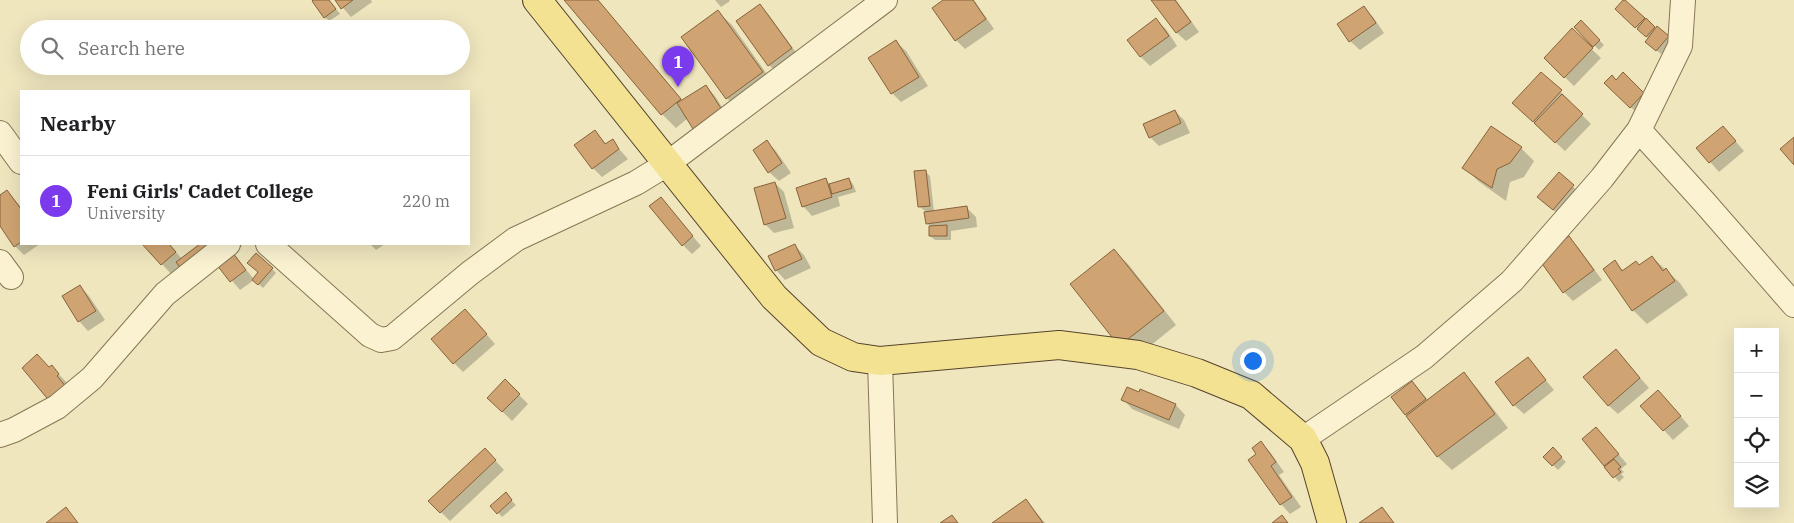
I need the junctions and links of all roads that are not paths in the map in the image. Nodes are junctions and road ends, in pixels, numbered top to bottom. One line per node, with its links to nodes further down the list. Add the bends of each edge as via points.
1 (537, 0): 7 (main road)
2 (884, 0): 7 (street)
3 (1683, 0): 4 (street, via 1680,46)
4 (1639, 130): 10 (street); 13 (street, via 1602,178 1512,281 1424,357)
5 (0, 133): 6 (street)
6 (20, 161)
7 (667, 164): 9 (street, via 636,183 516,239 392,338 381,340 370,336); 11 (main road, via 774,297 822,342 853,357)
8 (227, 245): 12 (street, via 165,294 92,378 57,407)
9 (269, 245)
10 (1794, 305)
11 (880, 361): 13 (main road, via 1059,345 1138,355 1198,373 1251,396); 14 (street)
12 (0, 435)
13 (1303, 439): 15 (main road, via 1315,463)
14 (886, 523)
15 (1332, 523)

